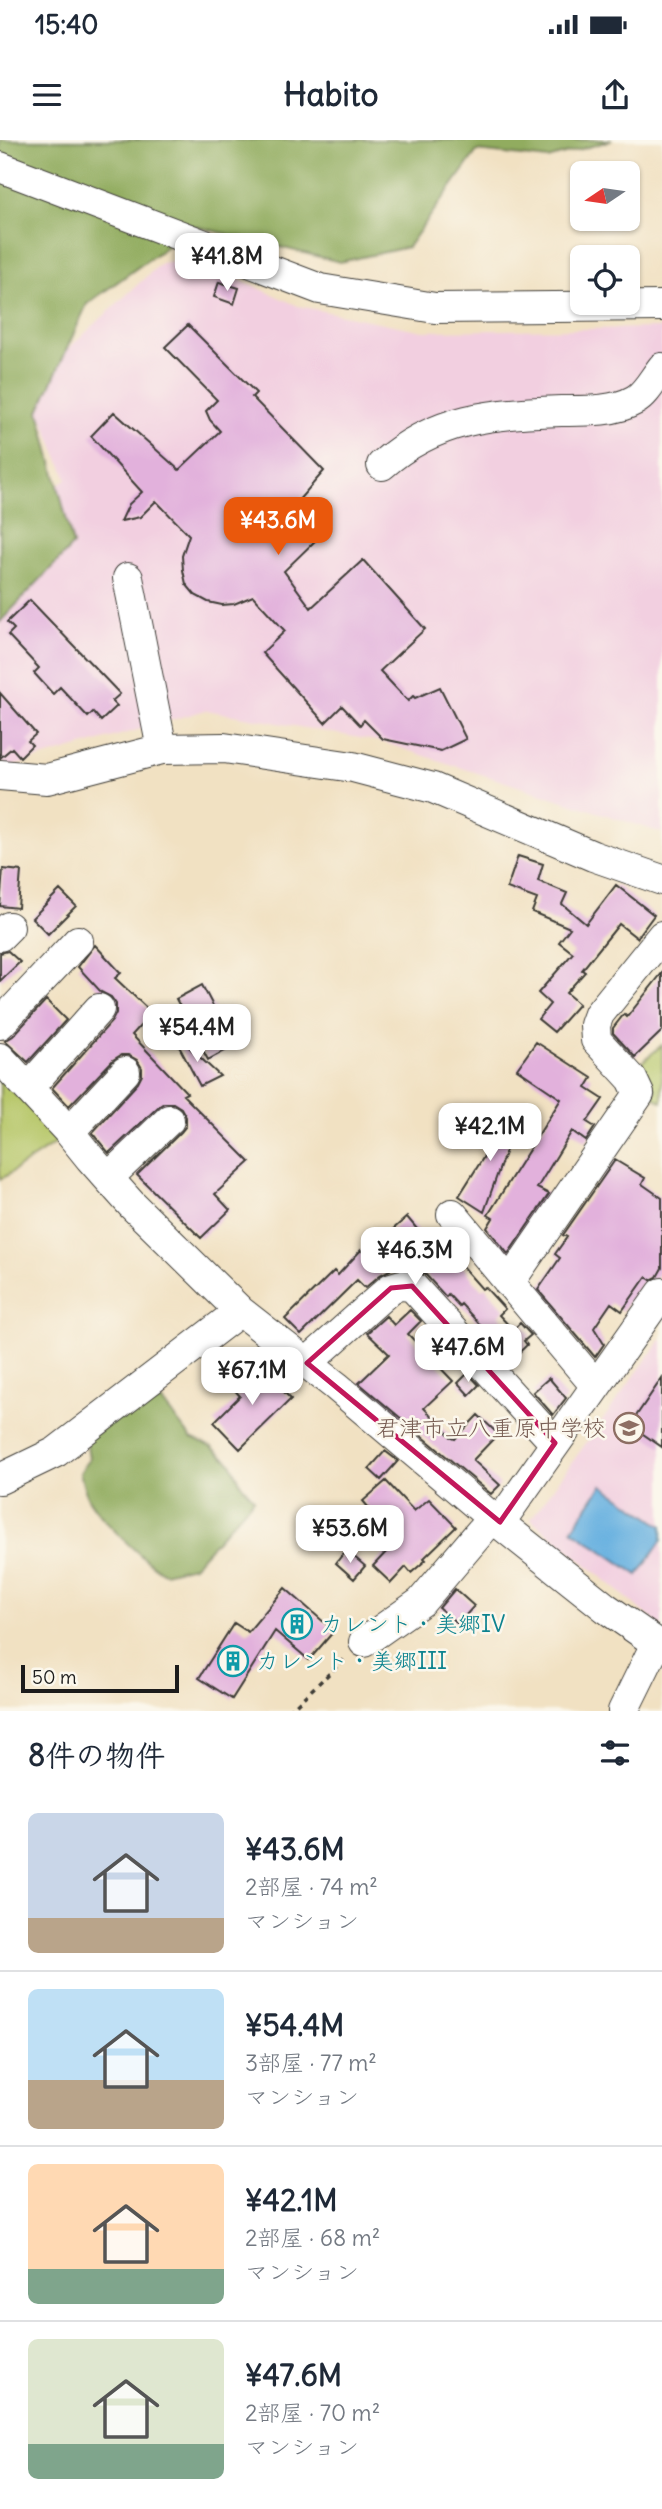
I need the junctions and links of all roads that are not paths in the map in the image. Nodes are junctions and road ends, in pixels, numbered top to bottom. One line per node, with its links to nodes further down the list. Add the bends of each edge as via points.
1 (0, 166): 2 (street, via 320,289 435,308)
2 (662, 306)
3 (662, 368): 4 (street, via 636,400 616,408 512,413 461,421 414,441)
4 (382, 465)
5 (128, 578): 6 (street)
6 (162, 749): 7 (street, via 47,779); 8 (street, via 237,750 353,767 419,784)
7 (0, 775)
8 (662, 880)
9 (662, 936): 20 (street, via 595,1025 596,1040 632,1079 639,1094)
10 (78, 940): 12 (street)
11 (99, 1009): 15 (street)
12 (0, 1024)
13 (0, 1058): 15 (street)
14 (125, 1072): 17 (street)
15 (28, 1088): 17 (street)
16 (169, 1120): 18 (street)
17 (69, 1132): 18 (street)
18 (108, 1178): 22 (street)
19 (452, 1214): 20 (street)
20 (509, 1283): 24 (street)
21 (662, 1293): 24 (street)
22 (240, 1311): 23 (street); 26 (street, via 56,1452)
23 (307, 1363): 25 (street, via 391,1287 412,1286); 27 (street)
24 (596, 1387): 25 (street)
25 (555, 1443): 27 (street)
26 (0, 1479)
27 (496, 1519): 28 (street, via 422,1602); 29 (street)
28 (364, 1642)
29 (659, 1645): 30 (street)
30 (623, 1711)

